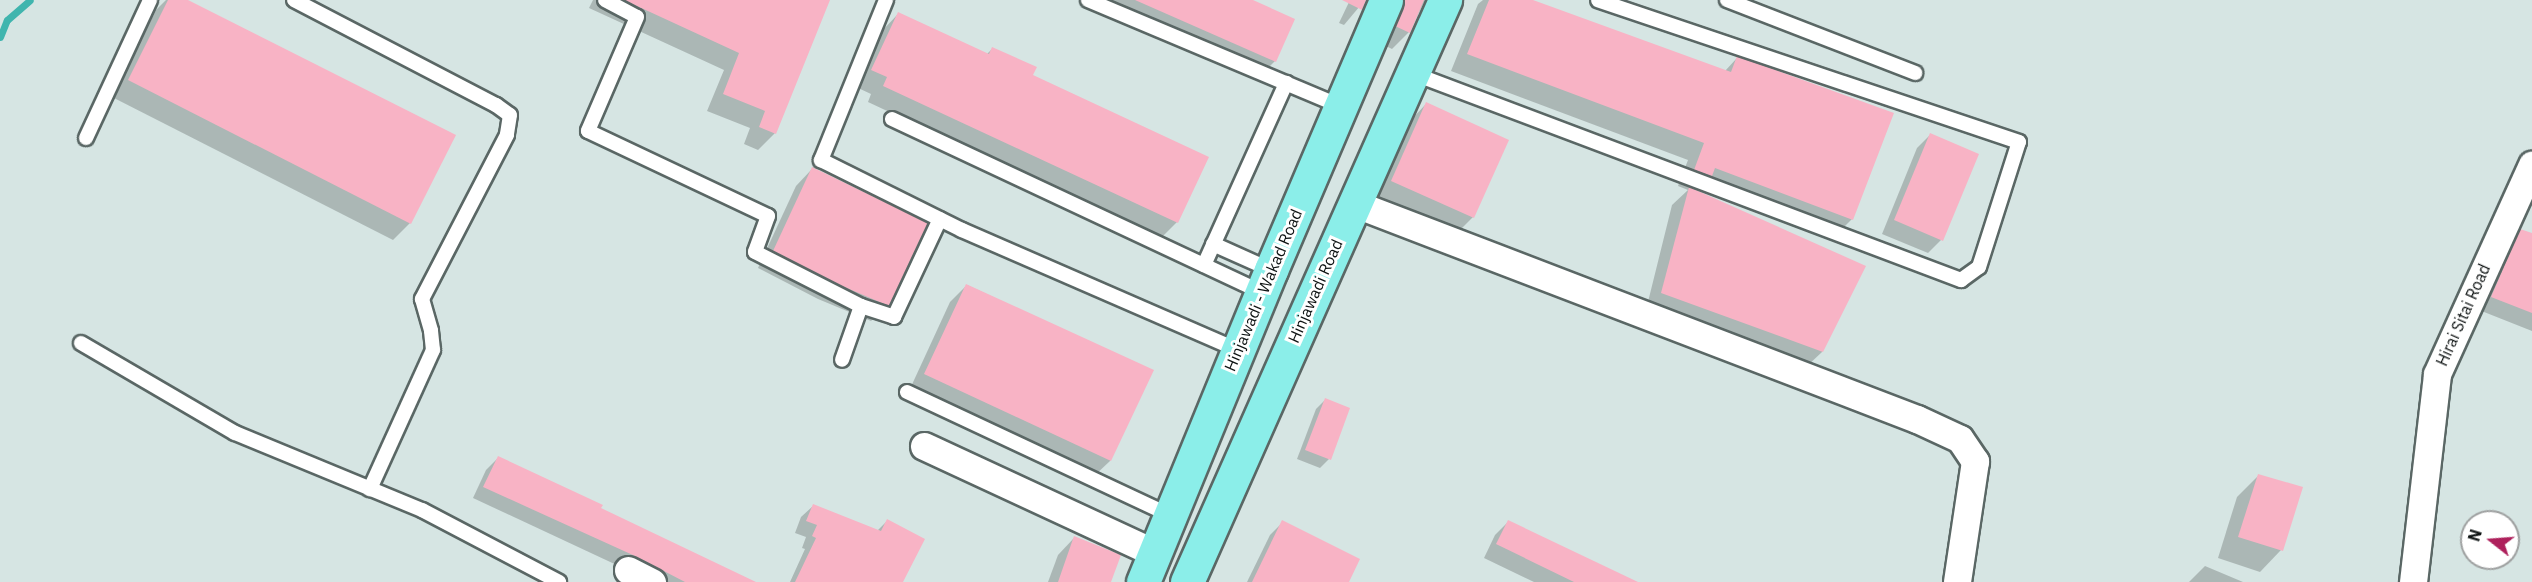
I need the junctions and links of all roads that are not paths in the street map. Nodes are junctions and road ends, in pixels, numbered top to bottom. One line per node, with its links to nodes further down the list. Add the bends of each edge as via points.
1 (150, 0): 15 (lane)
2 (294, 0): 28 (lane, via 496,105 510,116 507,135 422,299 433,350)
3 (605, 0): 22 (lane, via 637,17 588,131 768,216 755,252)
4 (886, 0): 18 (lane, via 821,160)
5 (1088, 0): 12 (lane)
6 (1386, 0): 13 (main road, Hinjawadi - Wakad Road)
7 (1445, 0): 10 (main road, Hinjawadi Road)
8 (1598, 0): 10 (lane, via 2019,142 1979,267 1961,280)
9 (1726, 0): 11 (lane)
10 (1412, 73): 17 (main road, Hinjawadi Road)
11 (1915, 73)
12 (1286, 83): 13 (lane); 19 (lane)
13 (1340, 106): 21 (main road, Hinjawadi - Wakad Road)
14 (892, 119): 20 (lane)
15 (86, 138)
16 (2532, 165): 36 (street, Hirai Sitai Road, via 2437,374)
17 (1353, 203): 34 (main road, Hinjawadi Road); 35 (street, via 1917,419 1960,439 1976,461)
18 (940, 219): 22 (lane, via 894,317); 24 (lane)
19 (1213, 244): 20 (lane); 21 (lane)
20 (1204, 265): 21 (lane)
21 (1266, 281): 24 (main road, Hinjawadi - Wakad Road)
22 (861, 306): 25 (lane)
23 (81, 343): 28 (lane, via 235,433)
24 (1238, 350): 29 (main road, Hinjawadi - Wakad Road)
25 (842, 360)
26 (907, 392): 29 (lane)
27 (924, 446): 30 (street)
28 (369, 489): 32 (lane, via 422,510)
29 (1170, 515): 30 (main road, Hinjawadi - Wakad Road)
30 (1149, 568)
31 (628, 570): 33 (street)
32 (559, 582)
33 (652, 582)
34 (1187, 582)
35 (1957, 582)
36 (2414, 582)

